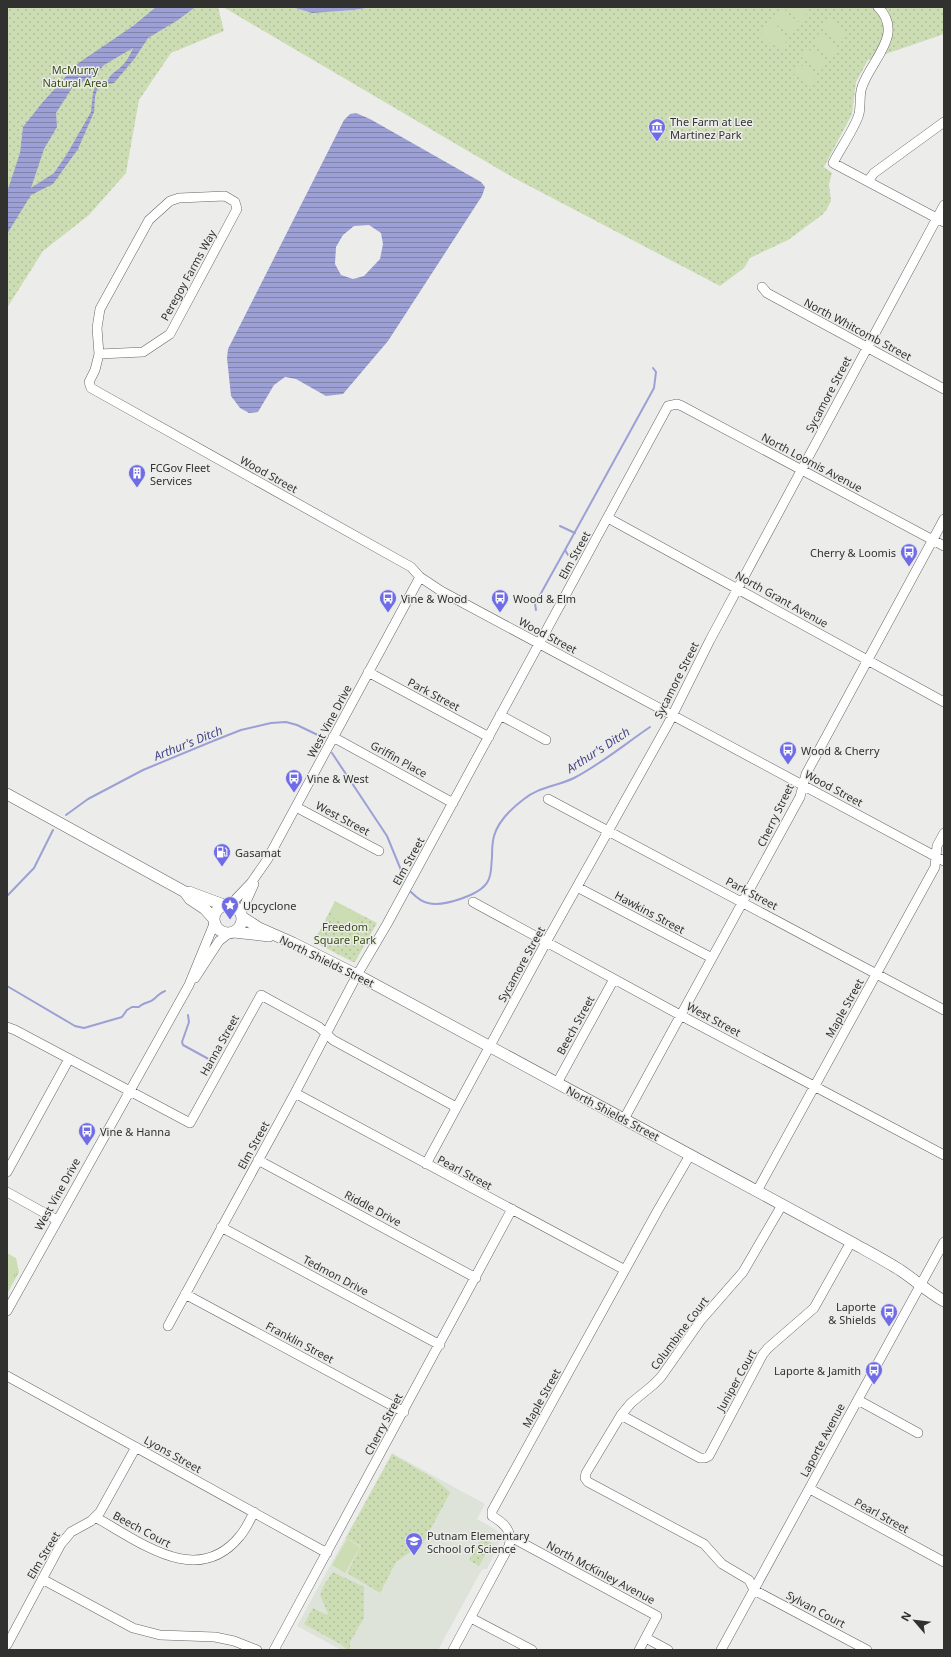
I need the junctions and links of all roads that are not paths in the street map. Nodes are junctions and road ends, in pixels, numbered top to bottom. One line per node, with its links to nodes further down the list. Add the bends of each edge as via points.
1 (878, 7): 3 (street, via 888,24 886,42 862,86 858,116 833,163)
2 (944, 122): 3 (street, via 874,173)
3 (868, 181): 5 (street)
4 (944, 205): 5 (street, Sycamore Street)
5 (940, 220): 7 (street, Sycamore Street)
6 (762, 287): 7 (street, North Whitcomb Street, via 767,293)
7 (867, 348): 9 (street, North Whitcomb Street); 11 (street, Sycamore Street)
8 (99, 354): 8 (street, Peregoy Farms Way, via 143,352 170,334 234,217 237,209 235,202 226,196 179,198 170,201 149,220 100,309 97,328); 16 (street, Wood Street, via 89,382 91,388 411,567)
9 (944, 389)
10 (668, 406): 11 (street, North Loomis Avenue, via 682,406); 12 (street, Elm Street)
11 (801, 469): 14 (street, North Loomis Avenue); 17 (street, Sycamore Street)
12 (608, 518): 17 (street, North Grant Avenue); 18 (street, Elm Street)
13 (944, 519): 14 (street, Cherry Street)
14 (933, 540): 15 (street, North Loomis Avenue); 19 (street, Cherry Street)
15 (944, 546)
16 (420, 577): 18 (street, Wood Street, via 441,591); 20 (street, West Vine Drive)
17 (737, 589): 19 (street, North Grant Avenue); 23 (street, Sycamore Street)
18 (539, 643): 22 (street, Elm Street); 23 (street, Wood Street)
19 (868, 660): 21 (street, North Grant Avenue); 27 (street, Cherry Street, via 806,774)
20 (368, 672): 24 (street, West Vine Drive); 25 (street, Park Street)
21 (944, 702)
22 (500, 715): 25 (street, Elm Street); 26 (street)
23 (672, 715): 27 (street, Wood Street); 32 (street, Sycamore Street)
24 (333, 737): 30 (street, Griffin Place); 31 (street, West Vine Drive)
25 (489, 737): 30 (street, Elm Street)
26 (546, 740)
27 (804, 785): 35 (street, Wood Street); 40 (street, Cherry Street, via 801,796)
28 (7, 794): 38 (main road)
29 (548, 799): 32 (street, Park Street)
30 (453, 803): 49 (street, Elm Street)
31 (296, 807): 34 (street, West Street); 36 (street, West Vine Drive)
32 (608, 830): 37 (street, Sycamore Street); 40 (street, Park Street)
33 (944, 833): 35 (street, Maple Street, via 937,846)
34 (379, 851)
35 (940, 859): 48 (street, Maple Street)
36 (257, 875): 41 (street, West Vine Drive); 42 (street, West Vine Drive)
37 (577, 887): 46 (street, Sycamore Street); 47 (street, Hawkins Street)
38 (185, 892): 41 (main road); 43 (main road, via 190,899 205,909)
39 (473, 902): 46 (street, West Street)
40 (742, 902): 47 (street, Cherry Street); 48 (street, Park Street)
41 (227, 905): 42 (main road, via 236,907); 43 (main road, via 216,911)
42 (242, 915): 44 (main road, via 241,926); 45 (main road, North Shields Street, via 253,925)
43 (214, 921): 44 (main road, via 218,930); 51 (street, West Vine Drive)
44 (231, 933): 45 (main road, North Shields Street); 51 (street, West Vine Drive, via 219,941 201,971)
45 (275, 936): 49 (main road, North Shields Street)
46 (546, 942): 50 (street, West Street); 56 (street, Sycamore Street)
47 (712, 958): 53 (street, Cherry Street)
48 (876, 973): 52 (street, Park Street); 59 (street, Maple Street)
49 (357, 975): 55 (street, Elm Street); 56 (main road, North Shields Street)
50 (614, 979): 53 (street, West Street); 58 (street, Beech Street)
51 (189, 985): 60 (street, West Vine Drive)
52 (944, 1010)
53 (680, 1015): 59 (street, West Street); 63 (street, Cherry Street)
54 (7, 1027): 57 (street, Hanna Street)
55 (327, 1034): 60 (street, Hanna Street, via 319,1026 260,995 190,1123); 61 (street, Elm Street); 62 (street, Hanna Street, via 333,1040)
56 (489, 1046): 58 (main road, North Shields Street); 62 (street, Sycamore Street)
57 (69, 1059): 60 (street, Hanna Street); 68 (street)
58 (557, 1083): 63 (main road, North Shields Street)
59 (815, 1086): 65 (street, West Street); 69 (street, Maple Street)
60 (129, 1091): 73 (street, West Vine Drive)
61 (295, 1093): 66 (street, Elm Street); 67 (street, Pearl Street)
62 (456, 1107): 67 (street, Sycamore Street)
63 (624, 1119): 64 (main road, North Shields Street)
64 (690, 1155): 69 (main road, North Shields Street); 77 (street, Maple Street)
65 (944, 1155)
66 (258, 1160): 74 (street, Elm Street); 78 (street, Riddle Drive)
67 (426, 1164): 72 (street, Pearl Street)
68 (7, 1172)
69 (757, 1191): 71 (main road, North Shields Street)
70 (7, 1192): 73 (street)
71 (782, 1204): 75 (main road, North Shields Street); 88 (street, Columbine Court, via 743,1272 701,1320 661,1377)
72 (512, 1209): 77 (street, Pearl Street); 78 (street, Cherry Street)
73 (57, 1220): 82 (street, West Vine Drive)
74 (221, 1227): 80 (street, Elm Street); 84 (street, Tedmon Drive)
75 (851, 1242): 79 (main road, North Shields Street, via 898,1268); 88 (street, Juniper Court, via 814,1308 763,1354 709,1456 700,1458)
76 (944, 1242): 79 (street, Laporte Avenue)
77 (625, 1270): 94 (street, Maple Street, via 492,1511 492,1516 499,1520)
78 (476, 1278): 84 (street, Cherry Street)
79 (920, 1285): 81 (main road, North Shields Street); 86 (street, Laporte Avenue)
80 (185, 1294): 83 (street, Elm Street); 87 (street, Franklin Street)
81 (944, 1301)
82 (7, 1312)
83 (168, 1326)
84 (440, 1344): 87 (street, Cherry Street)
85 (7, 1376): 90 (street, Lyons Street)
86 (858, 1400): 89 (street); 91 (street, Laporte Avenue)
87 (404, 1412): 95 (street, Cherry Street)
88 (620, 1415): 98 (street, Columbine Court, via 586,1473 585,1478 588,1482 704,1544 722,1564 749,1580)
89 (918, 1433)
90 (136, 1447): 92 (street, Lyons Street); 93 (street, Elm Street)
91 (810, 1489): 96 (street, Pearl Street); 98 (street, Laporte Avenue)
92 (254, 1512): 93 (street, Beech Court, via 232,1544 210,1557 192,1560 161,1554); 95 (street, Lyons Street)
93 (95, 1517): 97 (street, Elm Street, via 64,1539)
94 (511, 1537): 99 (street, via 509,1546); 100 (street, North McKinley Avenue, via 657,1616)
95 (328, 1553): 105 (street, Cherry Street)
96 (944, 1562)
97 (42, 1579): 101 (street, Elm Street); 104 (street, via 133,1628 165,1635 215,1637 239,1642)
98 (754, 1590): 110 (street, Laporte Avenue); 111 (street, Sylvan Court)
99 (471, 1618): 106 (street); 107 (street)
100 (646, 1638): 108 (street); 109 (street)
101 (7, 1645)
102 (7, 1648): 103 (street)
103 (10, 1650)
104 (257, 1650)
105 (274, 1650)
106 (453, 1650)
107 (532, 1650)
108 (639, 1650)
109 (668, 1650)
110 (721, 1650)
111 (867, 1650)

